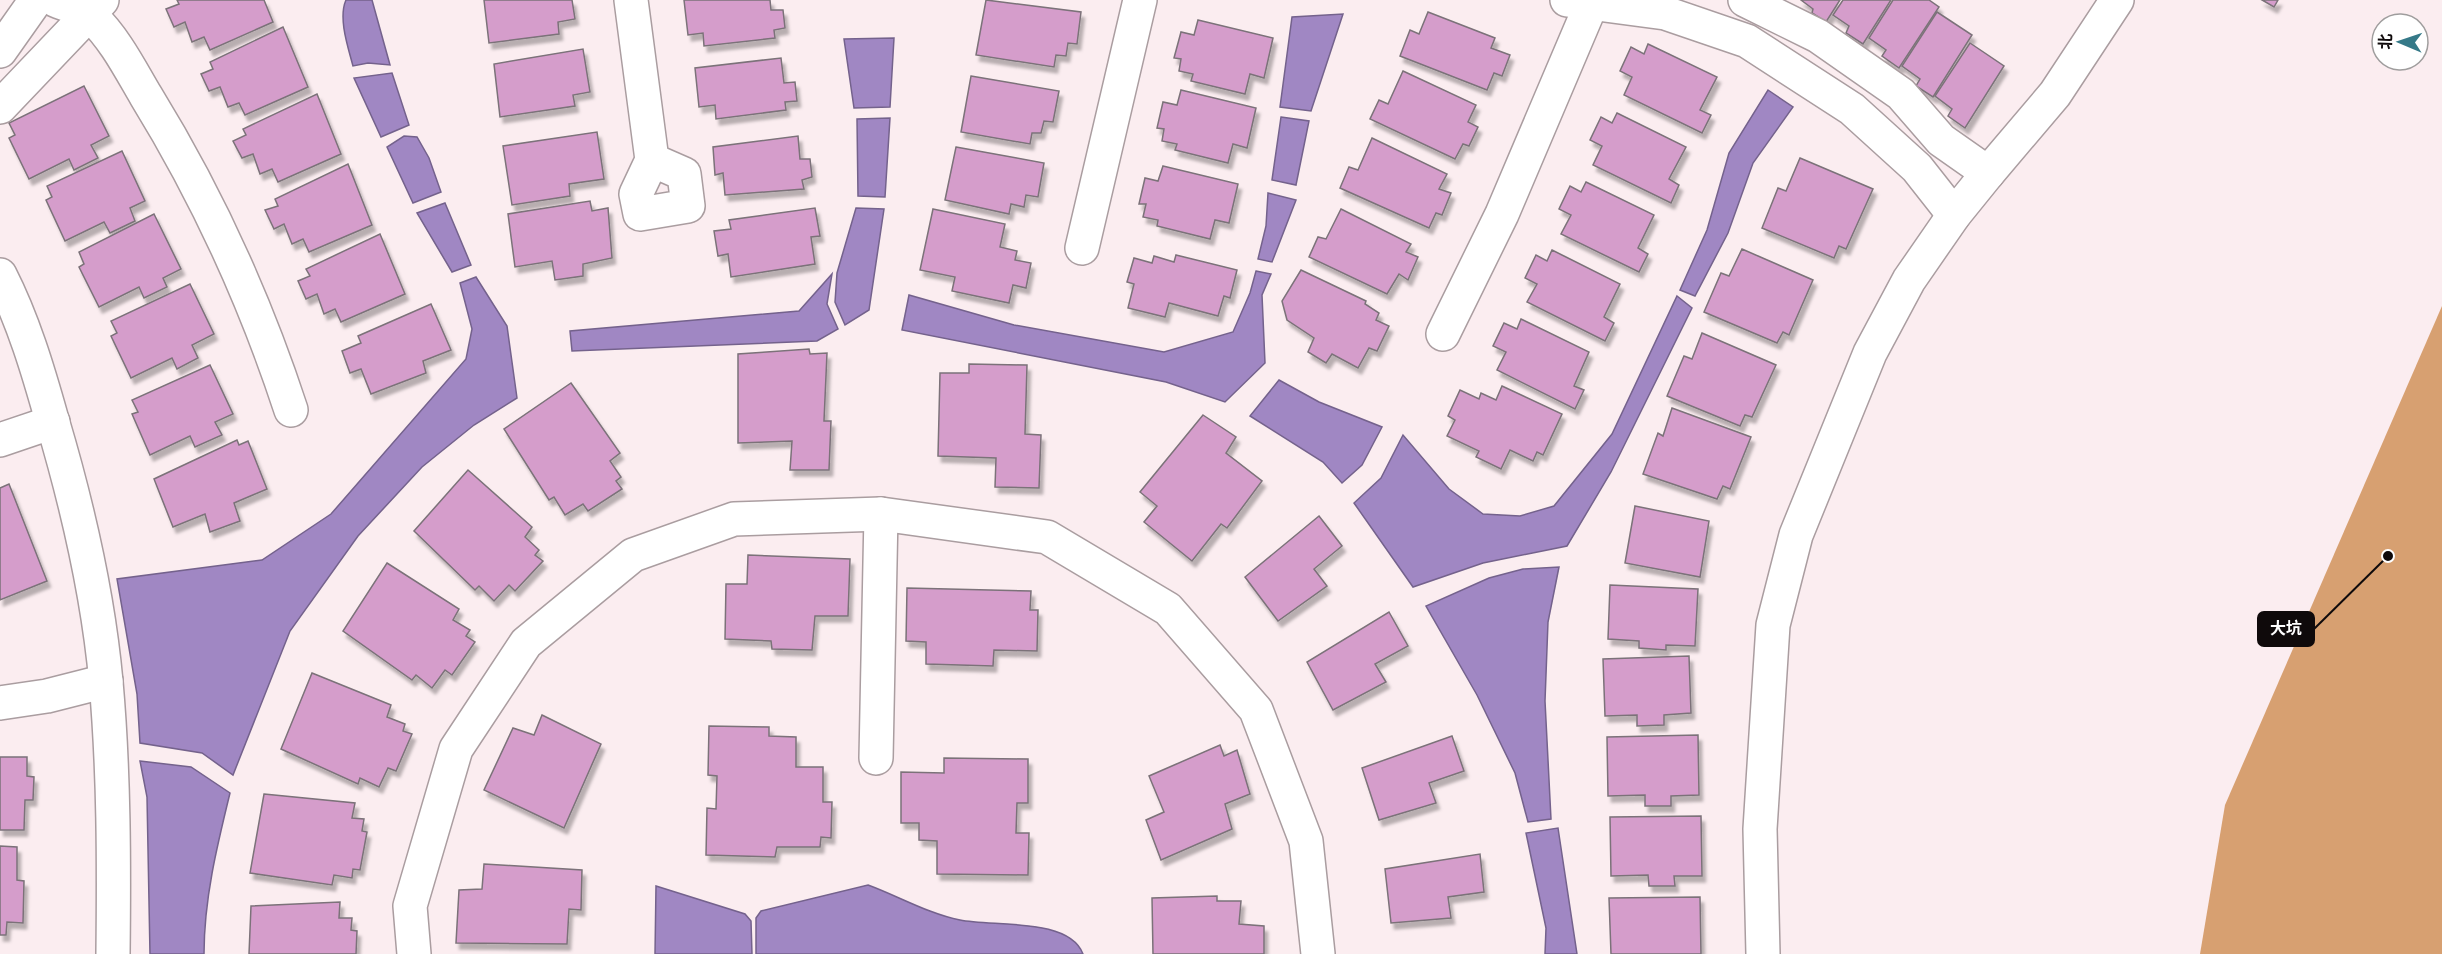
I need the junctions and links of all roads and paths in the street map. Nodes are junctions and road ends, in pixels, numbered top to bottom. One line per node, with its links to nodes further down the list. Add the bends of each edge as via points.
1 (36, 0): 9 (street)
2 (55, 0): 8 (street)
3 (631, 0): 11 (street)
4 (1140, 0): 14 (street)
5 (1745, 0): 12 (street, via 1818,36 1901,94 1941,140)
6 (2117, 0): 12 (street, via 2055,94)
7 (1584, 1): 13 (street, via 1665,13 1748,41 1852,109 1917,168); 16 (street, via 1502,214)
8 (96, 8): 10 (street); 17 (street, via 167,129 229,248 268,341)
9 (0, 51)
10 (0, 107)
11 (652, 160)
12 (1988, 173): 13 (street)
13 (1954, 215): 27 (street, via 1908,280 1870,353 1793,547 1773,624 1760,829)
14 (1082, 248)
15 (0, 275): 18 (street, via 36,366)
16 (1443, 334)
17 (291, 410)
18 (53, 422): 19 (street); 21 (street, via 68,473 92,589)
19 (0, 440)
20 (881, 514): 23 (street); 25 (street, via 734,519 633,555 526,644 456,749 410,906); 26 (street, via 1047,537 1168,609 1257,710 1306,841)
21 (106, 681): 22 (street); 24 (street, via 114,858)
22 (0, 703)
23 (876, 758)
24 (113, 954)
25 (414, 954)
26 (1318, 954)
27 (1763, 954)

